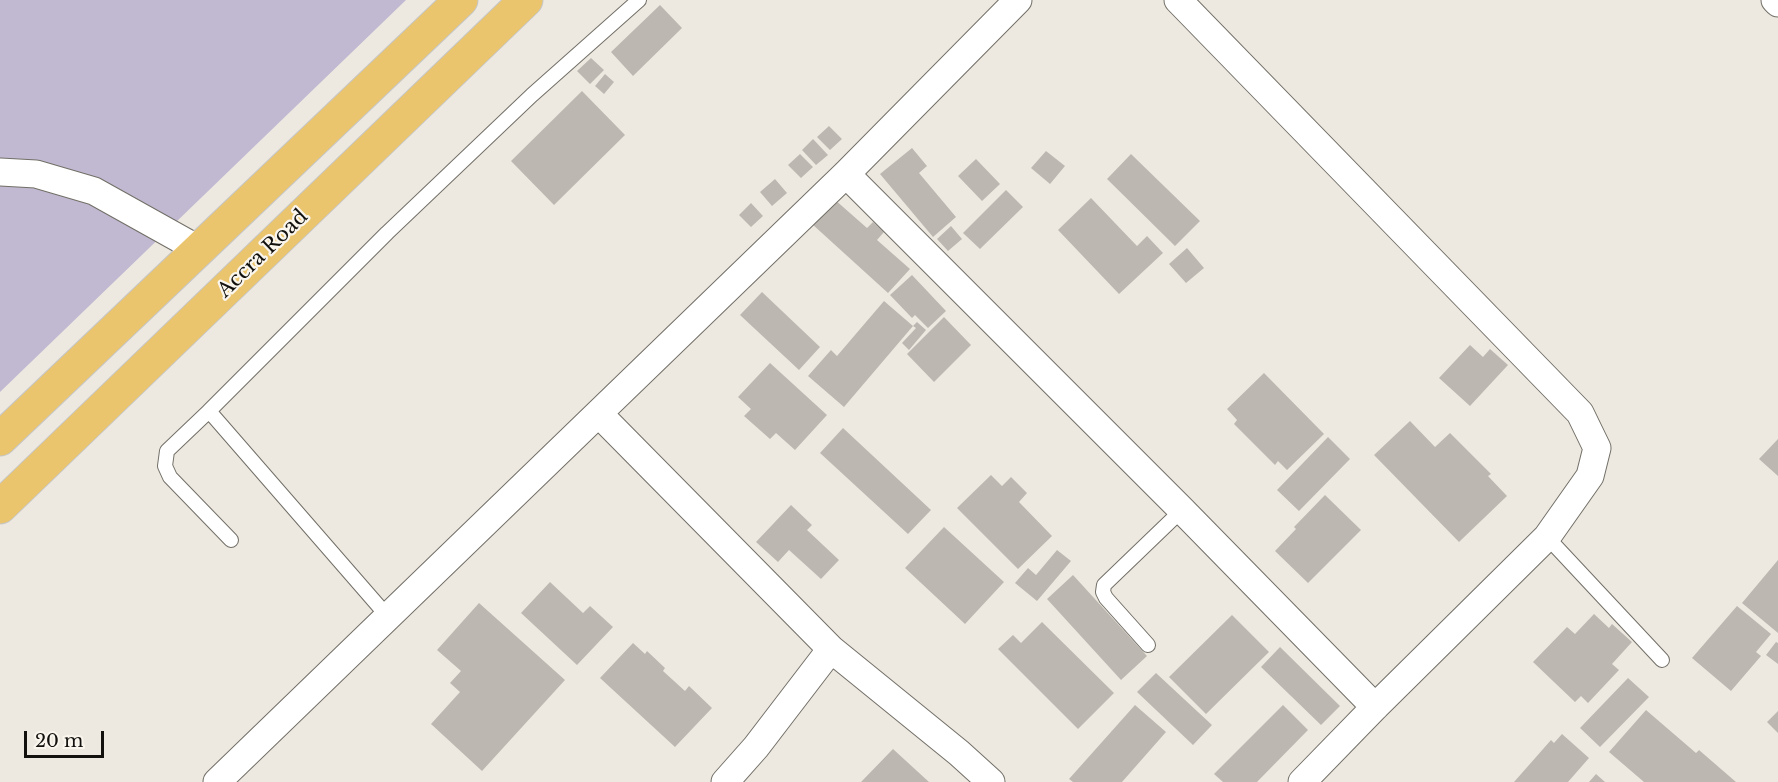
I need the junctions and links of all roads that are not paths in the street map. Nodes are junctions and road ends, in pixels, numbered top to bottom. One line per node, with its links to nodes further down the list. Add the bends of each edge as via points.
1 (461, 0): 8 (highway)
2 (526, 0): 12 (highway, Accra Road)
3 (639, 0): 9 (lane, via 404,217)
4 (1018, 0): 7 (street)
5 (1178, 0): 14 (street, via 1580,413 1597,448 1590,476)
6 (0, 172): 8 (street, via 36,174 94,190)
7 (846, 174): 10 (street); 13 (street)
8 (198, 249): 11 (highway)
9 (209, 411): 15 (lane, via 167,451 165,466 170,477); 16 (lane)
10 (599, 414): 16 (street); 18 (street)
11 (0, 439)
12 (0, 507)
13 (1182, 510): 17 (lane, via 1104,585 1106,598); 20 (street)
14 (1547, 537): 19 (lane); 20 (street)
15 (231, 540)
16 (389, 618): 21 (street)
17 (1148, 645)
18 (831, 649): 22 (street); 23 (street)
19 (1662, 660)
20 (1375, 707): 24 (street)
21 (217, 782)
22 (725, 782)
23 (991, 782)
24 (1302, 782)

